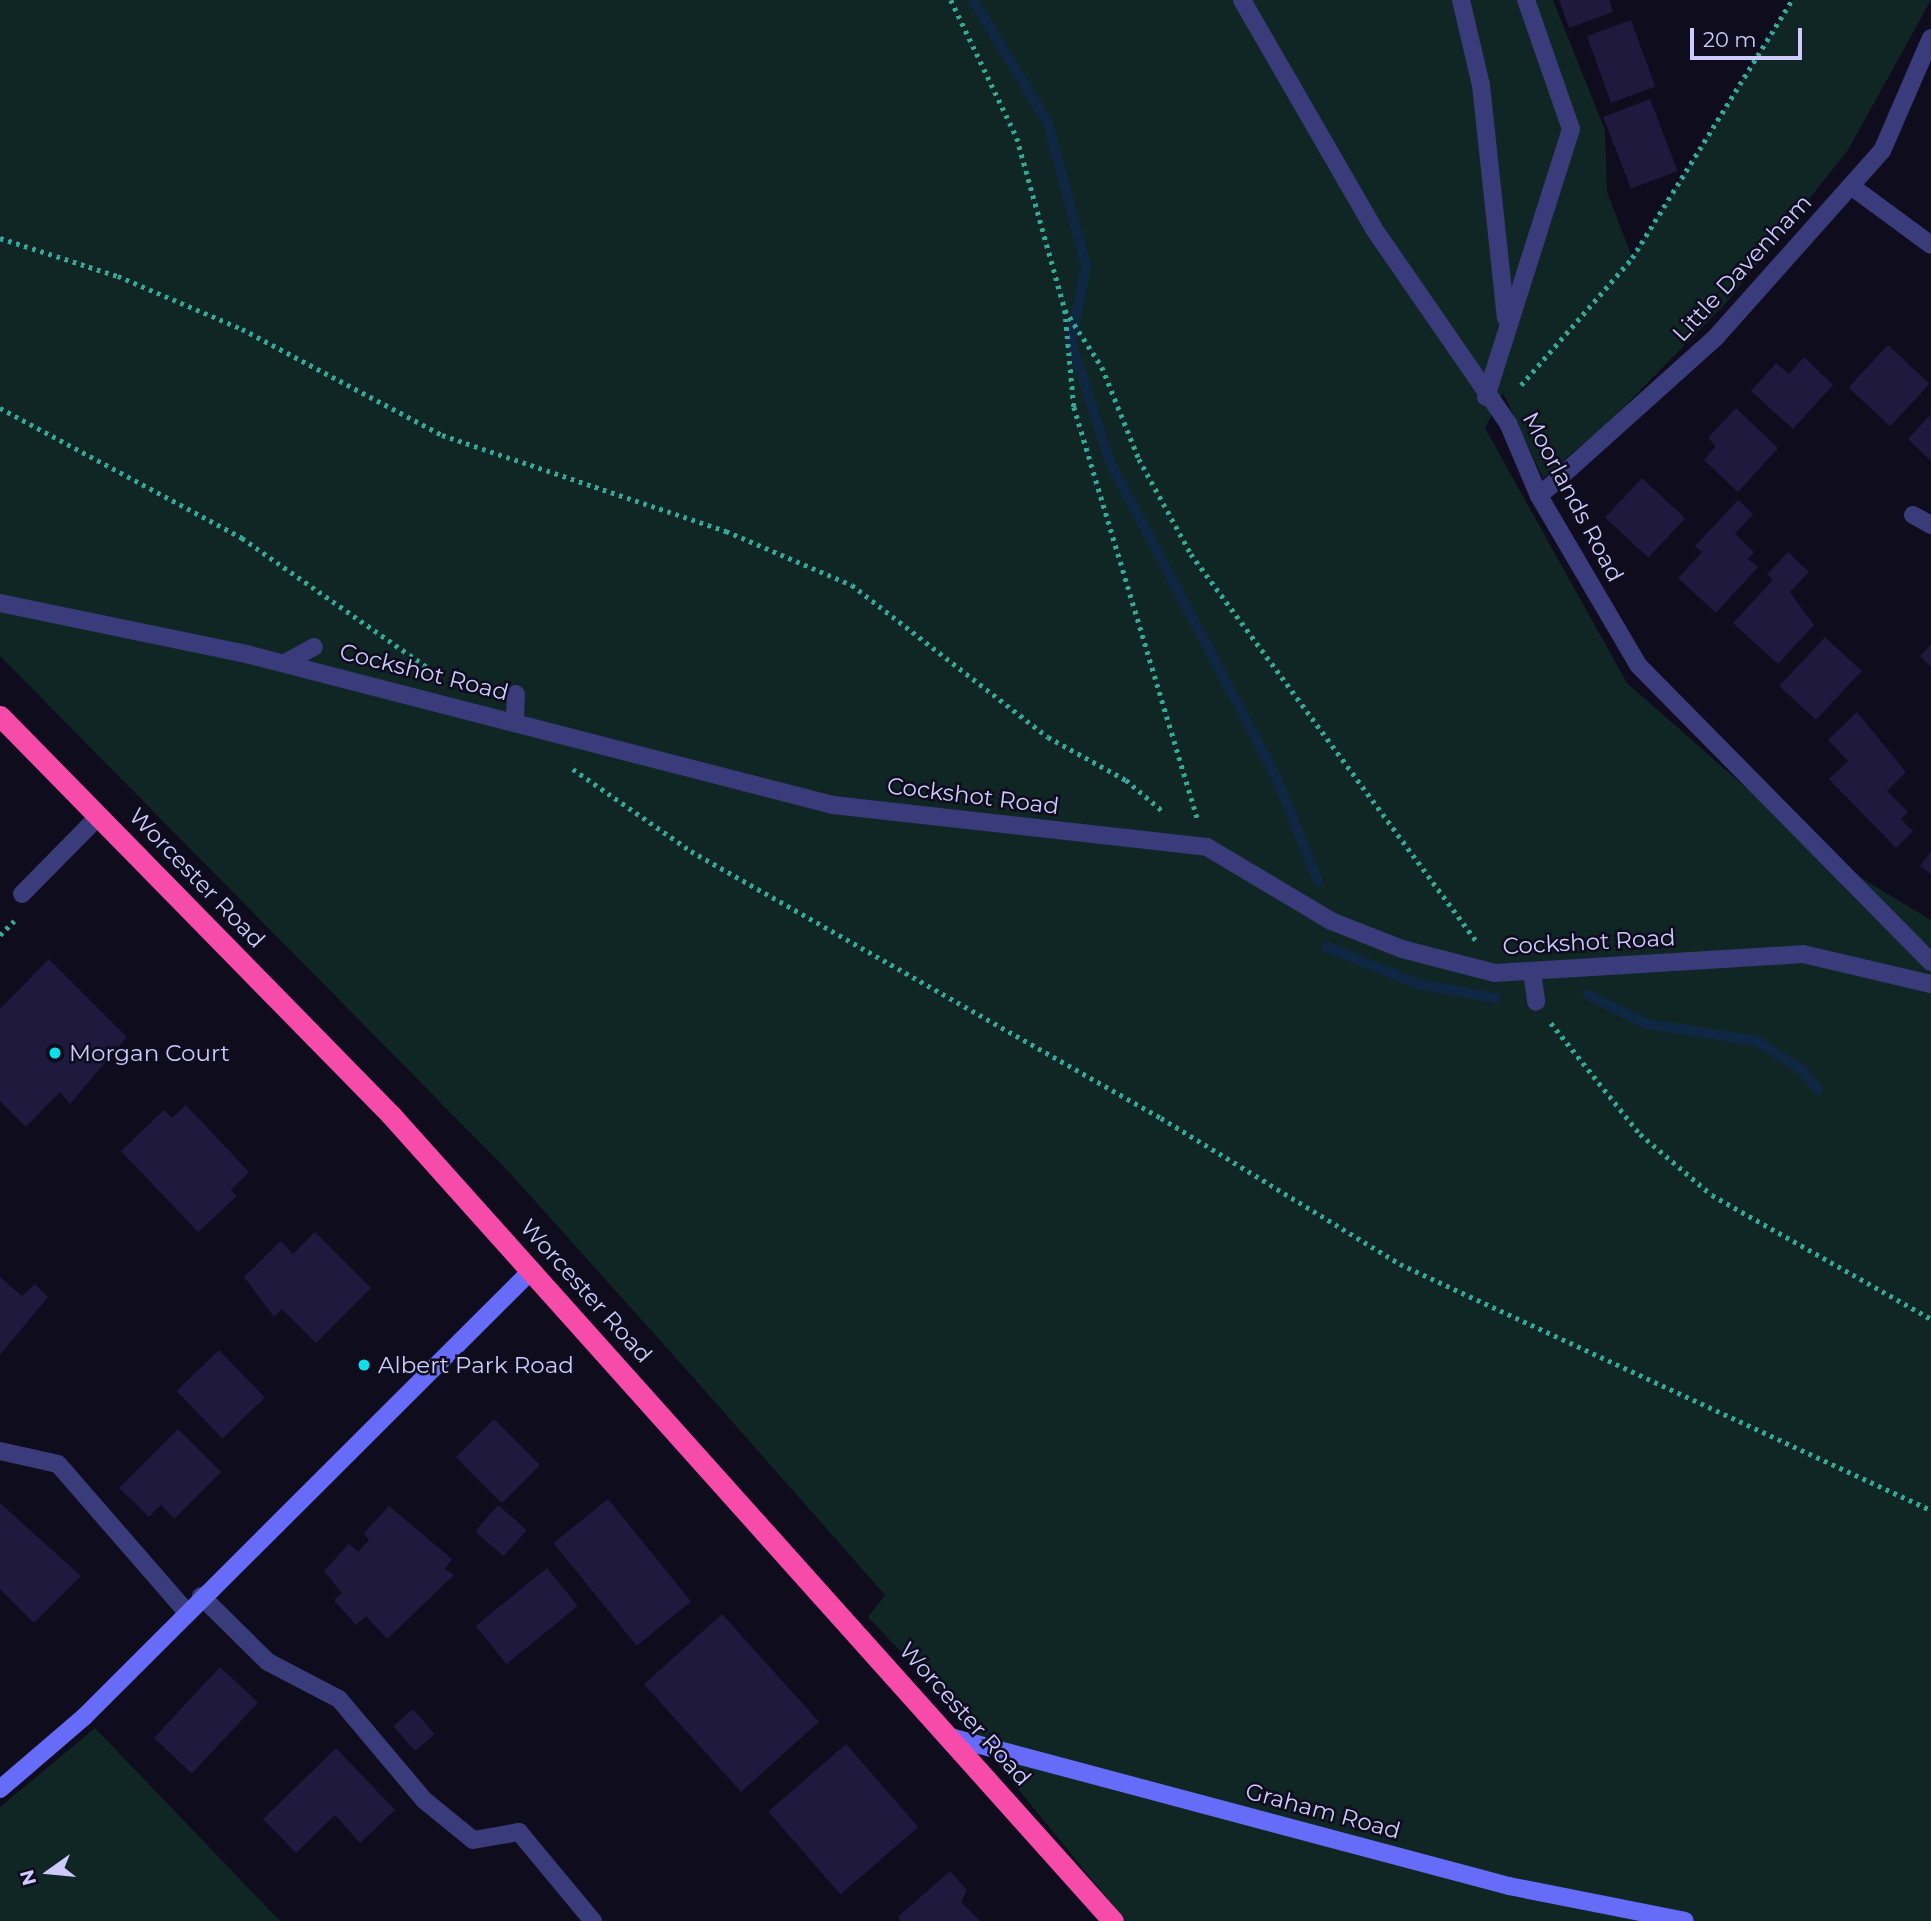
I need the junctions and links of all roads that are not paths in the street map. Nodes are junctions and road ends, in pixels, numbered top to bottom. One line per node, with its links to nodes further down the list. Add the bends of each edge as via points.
1 (1242, 0): 8 (street, Moorlands Road, via 1374,229)
2 (1461, 0): 7 (street, via 1481,85)
3 (1527, 0): 7 (street, via 1571,129)
4 (1931, 38): 5 (street, Little Davenham, via 1882,151)
5 (1852, 186): 6 (street); 9 (street, Little Davenham, via 1716,337)
6 (1931, 245)
7 (1507, 325): 8 (street)
8 (1486, 397): 9 (street, Moorlands Road)
9 (1539, 496): 20 (street, Moorlands Road, via 1638,665)
10 (1913, 515): 11 (street)
11 (1931, 525)
12 (0, 603): 14 (street, Cockshot Road)
13 (314, 647): 14 (street)
14 (285, 663): 17 (street, Cockshot Road)
15 (516, 694): 17 (street)
16 (0, 716): 18 (highway, Worcester Road)
17 (515, 719): 21 (street, Cockshot Road, via 833,805 1207,847 1331,921 1402,949 1495,973)
18 (99, 816): 19 (street); 24 (highway, Worcester Road, via 391,1115)
19 (22, 894)
20 (1931, 962)
21 (1532, 972): 22 (street, Cockshot Road, via 1803,954); 23 (street)
22 (1931, 984)
23 (1539, 1008)
24 (532, 1270): 26 (street); 28 (highway, Worcester Road)
25 (0, 1451): 27 (street, via 58,1464)
26 (201, 1596): 27 (street); 30 (street, via 268,1662 339,1699 424,1800 474,1840 519,1832)
27 (186, 1611): 29 (street, via 84,1717)
28 (950, 1737): 31 (highway, Worcester Road); 32 (street, Graham Road, via 1509,1886)
29 (0, 1789)
30 (593, 1921)
31 (1113, 1921)
32 (1685, 1921)

